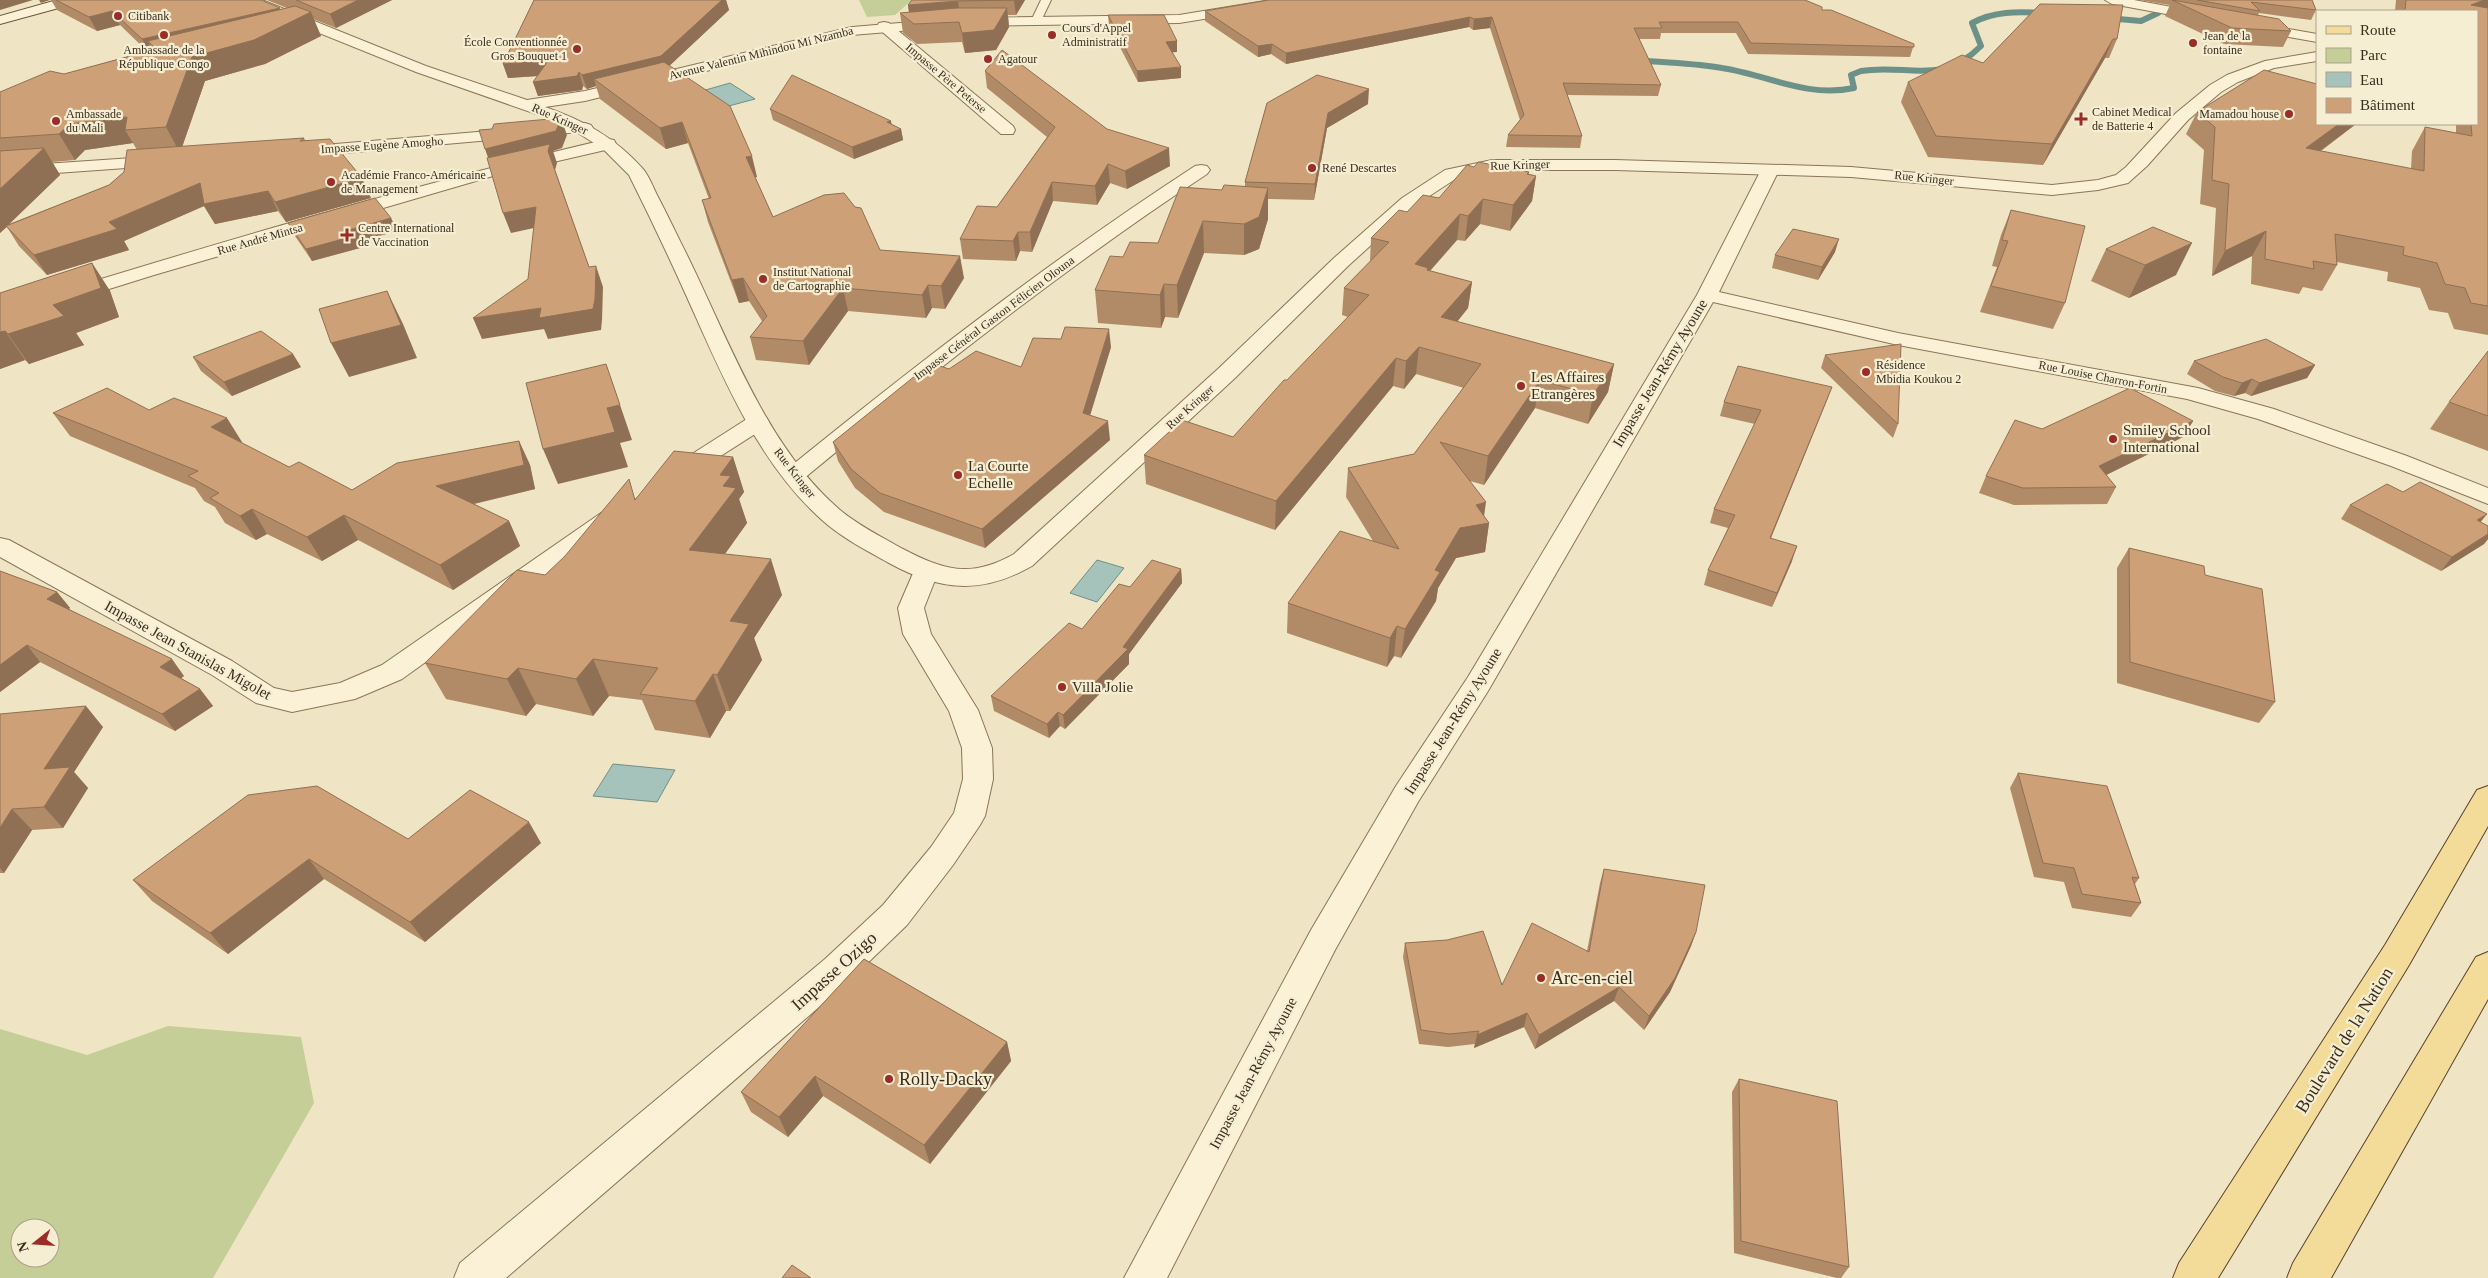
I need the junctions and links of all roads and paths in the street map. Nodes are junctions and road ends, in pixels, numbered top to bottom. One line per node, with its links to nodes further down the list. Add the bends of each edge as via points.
1 (72, 0): 6 (street)
2 (250, 0): 9 (street, Rue Kringer)
3 (1046, 0): 8 (lane)
4 (1297, 0): 8 (street, Avenue Valentin Mihindou Mi Nzamba, via 1179,20)
5 (2112, 0): 7 (street)
6 (0, 20)
7 (2220, 20)
8 (1036, 21): 11 (street, Avenue Valentin Mihindou Mi Nzamba)
9 (306, 23): 12 (street); 16 (street, Rue Kringer, via 421,69)
10 (2240, 24): 13 (street)
11 (884, 26): 15 (street, Avenue Valentin Mihindou Mi Nzamba, via 826,36); 19 (street, Impasse Père Peterse)
12 (278, 30)
13 (2316, 38)
14 (2316, 56): 24 (street, Rue Kringer, via 2270,64 2230,79 2189,110 2132,171 2122,179 2098,185 2052,190 1894,174)
15 (585, 96): 16 (street, Avenue Valentin Mihindou Mi Nzamba, via 549,104); 17 (street, via 570,111)
16 (523, 103): 17 (street, Rue Kringer)
17 (568, 120): 18 (street, Rue Kringer)
18 (585, 128): 20 (street, Rue Kringer); 21 (street, Impasse Eugène Amogho)
19 (1007, 130)
20 (608, 144): 27 (street, Rue André Mintsa, via 488,172); 28 (street, Rue Kringer, via 637,173)
21 (282, 153)
22 (175, 160): 25 (street)
23 (1201, 170): 29 (street, Impasse Général Gaston Félicien Olouna, via 1121,223 1002,311 896,391)
24 (1770, 170): 26 (street, Impasse Jean-Rémy Ayoune); 34 (street, Rue Kringer, via 1508,165 1473,169 1443,178 1408,202 1348,256 1227,373 1023,560 1003,572 974,580)
25 (0, 172)
26 (1707, 295): 31 (street, Rue Louise Charron-Fortin, via 1898,339 2190,393 2266,414 2399,461); 38 (street, Impasse Jean-Rémy Ayoune, via 1323,940)
27 (0, 317)
28 (758, 422): 29 (street, Rue Kringer); 30 (street)
29 (794, 475): 34 (street, Rue Kringer, via 827,511 881,547)
30 (658, 485)
31 (2488, 497)
32 (634, 501): 33 (street, Impasse Jean Stanislas Migolet, via 392,672 344,692 292,702 266,696 222,668)
33 (0, 546)
34 (926, 570): 37 (street, Impasse Ozigo, via 911,608 917,634 963,710 977,748 978,779 969,816 895,915 837,970)
35 (2488, 798): 39 (main road, Boulevard de la Nation, via 2397,955)
36 (2488, 967): 40 (main road)
37 (475, 1278)
38 (1145, 1278)
39 (2194, 1278)
40 (2308, 1278)

